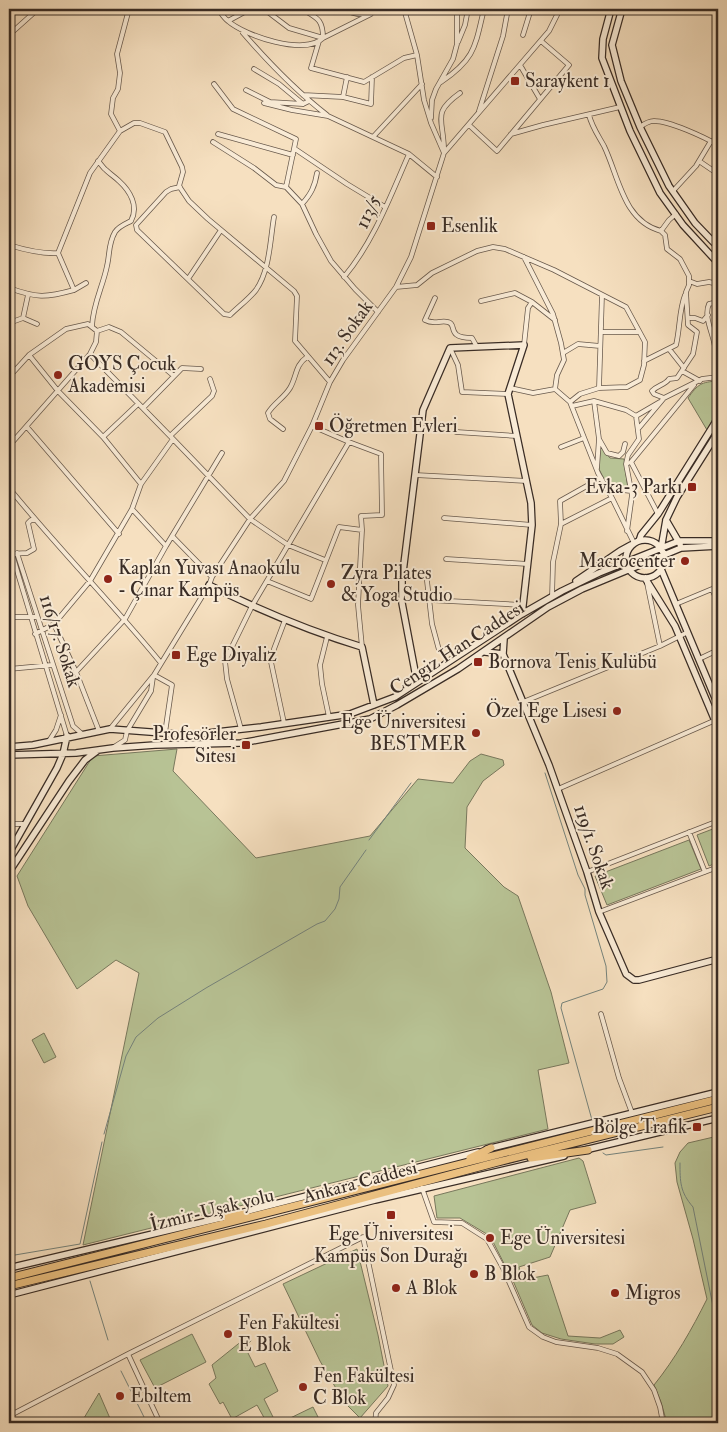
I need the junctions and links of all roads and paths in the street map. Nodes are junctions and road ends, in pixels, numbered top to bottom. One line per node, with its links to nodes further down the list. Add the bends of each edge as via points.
1 (38, 9): 21 (street)
2 (129, 9): 50 (street, via 117,54 120,73 111,114)
3 (218, 9): 19 (street)
4 (250, 9): 19 (street)
5 (264, 9): 23 (street, via 289,28)
6 (302, 9): 23 (street, via 320,20 323,27)
7 (343, 9): 18 (street, via 353,14)
8 (381, 9): 18 (street)
9 (404, 9): 26 (street)
10 (457, 9): 25 (street)
11 (468, 9): 25 (street)
12 (484, 9): 31 (street, via 473,50 463,65)
13 (508, 9): 44 (street, via 503,36)
14 (531, 9): 22 (street)
15 (560, 9): 24 (street, 113. Sokak)
16 (611, 9): 43 (main road, via 602,58)
17 (622, 9): 42 (main road, via 612,45)
18 (371, 14): 23 (street)
19 (228, 21): 20 (street)
20 (240, 29): 23 (street, via 280,44 300,45); 36 (street)
21 (9, 35)
22 (523, 35)
23 (321, 40): 29 (street, via 311,68)
24 (540, 41): 27 (street, 113. Sokak); 38 (street, via 569,65)
25 (457, 44): 31 (street)
26 (417, 55): 30 (street, via 404,58); 33 (street)
27 (520, 65): 38 (street); 44 (street, 113. Sokak)
28 (254, 69): 41 (street)
29 (347, 77): 30 (street, via 364,82); 37 (street)
30 (372, 77): 37 (street, via 370,104)
31 (440, 82): 47 (street, via 432,100)
32 (214, 84): 58 (street, via 233,109 296,139)
33 (422, 84): 47 (street); 54 (street)
34 (246, 90): 41 (street, via 270,102)
35 (460, 93): 59 (street, via 450,100 440,115)
36 (303, 95): 37 (street); 39 (street)
37 (343, 97)
38 (540, 99): 52 (street)
39 (309, 101): 41 (street); 46 (street)
40 (264, 103): 46 (street)
41 (303, 104)
42 (630, 104): 43 (main road); 49 (main road)
43 (620, 107): 45 (street); 53 (main road)
44 (478, 113): 48 (street, 113. Sokak)
45 (589, 115): 52 (street); 77 (street, via 627,203 640,219)
46 (328, 116): 54 (street)
47 (431, 123): 59 (street)
48 (469, 125): 52 (street, via 497,151); 59 (street, 113. Sokak)
49 (641, 129): 53 (main road); 55 (street, via 648,122 656,121); 69 (main road)
50 (120, 131): 62 (street); 67 (street, via 140,123 165,132 182,166)
51 (218, 134): 61 (street)
52 (511, 134)
53 (631, 134): 73 (main road, via 660,193)
54 (373, 137): 60 (street)
55 (711, 141): 57 (street); 63 (street)
56 (213, 142): 68 (street, via 276,185)
57 (718, 145)
58 (295, 149): 61 (street); 71 (street)
59 (444, 153): 66 (street, 113. Sokak)
60 (409, 154): 66 (street); 71 (street, 113/5)
61 (293, 155): 68 (street)
62 (98, 161): 80 (street, via 80,196); 106 (street, via 128,192 134,211 131,221 115,232)
63 (699, 161): 65 (street); 69 (street)
64 (317, 173): 70 (street, via 312,192)
65 (718, 174)
66 (436, 177): 89 (street, 113. Sokak, via 411,257)
67 (180, 187): 76 (street, via 189,201); 85 (street, via 166,192 136,228)
68 (286, 187): 70 (street)
69 (673, 191): 79 (main road, via 695,223)
70 (302, 204): 84 (street, via 324,251)
71 (385, 207): 84 (street, 113/5, via 368,244)
72 (718, 208): 75 (street)
73 (676, 214): 77 (street); 82 (main road)
74 (274, 217): 83 (street)
75 (718, 221)
76 (222, 230): 83 (street); 85 (street)
77 (661, 231): 86 (street, via 667,249 680,259)
78 (9, 245): 80 (street, via 27,251)
79 (718, 247)
80 (58, 254): 91 (street)
81 (524, 258): 89 (street, via 493,247 443,267 417,285); 94 (street); 103 (street)
82 (718, 263)
83 (266, 267): 85 (street, via 255,291 230,315 224,314); 119 (street, via 298,296 295,341)
84 (344, 277): 99 (street)
85 (188, 279)
86 (689, 281): 88 (street); 92 (street)
87 (86, 282): 91 (street)
88 (718, 284)
89 (396, 287): 99 (street, 113. Sokak)
90 (9, 288): 93 (street)
91 (74, 290): 93 (street, via 50,297)
92 (686, 292): 102 (street); 114 (street, via 676,345)
93 (28, 295): 101 (street)
94 (602, 295): 108 (street); 109 (street, via 626,307)
95 (435, 298): 112 (street, via 425,320 430,323 449,322 458,337 472,338)
96 (481, 301): 97 (street, via 516,293)
97 (532, 302): 103 (street); 110 (street, via 528,308)
98 (718, 302): 100 (street, via 710,304)
99 (378, 312): 128 (street, 113. Sokak)
100 (708, 315): 102 (street, via 703,320); 115 (street)
101 (23, 318): 104 (street); 105 (street)
102 (689, 318): 122 (street, via 688,324 697,332 693,354)
103 (555, 320): 116 (street)
104 (9, 323)
105 (37, 324)
106 (92, 326): 107 (street); 118 (street, via 88,324 66,330)
107 (97, 331): 117 (street); 124 (street, via 109,327 121,332)
108 (601, 332): 109 (street); 111 (street)
109 (640, 332): 120 (street, via 645,342)
110 (524, 345): 112 (main road); 133 (main road)
111 (600, 346): 116 (street, via 578,344); 130 (street)
112 (477, 347): 113 (main road)
113 (450, 348): 133 (street, via 458,365 462,392); 163 (main road, via 423,410)
114 (669, 349): 120 (street); 122 (street)
115 (718, 350)
116 (563, 353): 131 (street)
117 (90, 354): 132 (street); 137 (street)
118 (29, 355): 123 (street); 132 (street)
119 (307, 356): 128 (street); 144 (street, via 299,362 285,396 268,413)
120 (644, 361): 130 (street, via 640,380 627,388)
121 (202, 369): 124 (street, via 182,368)
122 (683, 370): 127 (street); 134 (street, via 677,378 656,386 652,391)
123 (9, 376)
124 (174, 376): 139 (street)
125 (718, 377): 127 (street)
126 (210, 379): 150 (street, via 214,391 212,396)
127 (700, 381): 129 (street)
128 (330, 382): 142 (street, 113. Sokak)
129 (694, 384): 134 (street); 160 (street)
130 (599, 388): 138 (street, via 580,394)
131 (555, 389): 133 (street, via 533,393); 138 (street)
132 (58, 391): 143 (street); 149 (street)
133 (509, 391): 148 (main road)
134 (664, 398): 136 (street)
135 (594, 401): 138 (street); 140 (street); 152 (street)
136 (661, 402): 140 (street); 145 (street)
137 (138, 404): 139 (street); 149 (street)
138 (571, 404): 151 (street)
139 (143, 408): 150 (street)
140 (636, 416): 145 (street)
141 (718, 418): 172 (main road)
142 (312, 426): 153 (street); 173 (street, 113. Sokak, via 284,481)
143 (27, 427): 155 (street); 181 (street)
144 (283, 429)
145 (638, 429): 159 (street, via 639,439)
146 (456, 432): 148 (street)
147 (718, 432): 176 (main road)
148 (517, 436): 165 (main road)
149 (103, 437): 166 (street)
150 (172, 438): 162 (street); 166 (street)
151 (584, 438): 156 (street); 161 (street)
152 (599, 439): 157 (street, via 607,453 619,456); 161 (street)
153 (349, 442): 179 (street, via 380,454 382,515 361,516); 185 (street)
154 (625, 444): 157 (street)
155 (9, 446)
156 (561, 447)
157 (623, 452): 159 (street)
158 (222, 453): 162 (street)
159 (628, 455): 160 (street)
160 (628, 463): 169 (street); 172 (street)
161 (597, 470): 164 (street)
162 (208, 475): 173 (street); 182 (street)
163 (415, 475): 165 (street); 237 (main road, via 402,602)
164 (601, 478): 168 (street); 177 (street, via 560,501)
165 (527, 481): 178 (main road)
166 (141, 484): 171 (street)
167 (9, 488): 175 (street)
168 (606, 488): 169 (street); 170 (street)
169 (631, 491): 180 (street)
170 (612, 498): 177 (street); 180 (street)
171 (132, 509): 181 (street); 187 (street)
172 (658, 514): 184 (main road)
173 (250, 518): 185 (street); 198 (street, 113. Sokak)
174 (444, 518): 178 (street)
175 (35, 520): 190 (street, via 28,523 34,549); 202 (street)
176 (666, 520): 186 (main road); 189 (main road)
177 (561, 524): 205 (street, via 553,562)
178 (532, 525): 195 (main road)
179 (362, 530): 193 (street, via 339,527); 225 (street, via 358,605)
180 (627, 531): 184 (street)
181 (119, 534): 202 (street)
182 (172, 536): 187 (street); 198 (street)
183 (718, 541): 186 (main road, Cengiz Han Caddesi)
184 (635, 543): 189 (main road, via 649,540); 194 (main road, via 627,553); 204 (main road)
185 (288, 545): 193 (street); 200 (street)
186 (680, 545): 188 (main road, Cengiz Han Caddesi); 189 (main road, Cengiz Han Caddesi)
187 (166, 546): 215 (street)
188 (718, 546)
189 (662, 550): 194 (main road, Cengiz Han Caddesi); 196 (main road, Cengiz Han Caddesi); 197 (main road, via 664,563)
190 (18, 553): 191 (street); 212 (street, 116/17. Sokak)
191 (10, 554): 214 (street, 116/17. Sokak)
192 (446, 558): 195 (street)
193 (325, 560): 200 (street, via 311,600)
194 (627, 562): 196 (main road); 204 (main road, Cengiz Han Caddesi)
195 (528, 564): 209 (main road)
196 (629, 569): 199 (main road); 223 (main road, Cengiz Han Caddesi, via 548,607)
197 (661, 569): 199 (main road); 208 (main road)
198 (212, 577): 203 (street, 113. Sokak)
199 (646, 579): 222 (main road); 224 (street)
200 (267, 581): 210 (street)
201 (427, 581): 206 (street)
202 (90, 582): 215 (street); 217 (street)
203 (209, 585): 210 (main road); 231 (street, 113. Sokak)
204 (562, 591): 205 (main road, Cengiz Han Caddesi)
205 (552, 597): 211 (main road, Cengiz Han Caddesi)
206 (430, 600): 209 (street); 226 (street)
207 (718, 603): 208 (street, via 712,589)
208 (676, 604): 219 (main road)
209 (523, 605): 211 (main road)
210 (252, 606): 216 (main road); 248 (street, via 226,661 227,678)
211 (522, 614): 237 (main road, Cengiz Han Caddesi)
212 (37, 616): 214 (street); 218 (street, 116/17. Sokak)
213 (9, 617): 214 (street)
214 (30, 617): 220 (street, 116/17. Sokak)
215 (125, 619): 231 (street); 235 (street)
216 (285, 620): 221 (main road); 245 (street, via 272,662)
217 (54, 624): 218 (street); 235 (street)
218 (42, 631): 220 (street); 233 (street, 116/17. Sokak)
219 (688, 632): 222 (street); 230 (main road)
220 (35, 634): 232 (street, 116/17. Sokak)
221 (327, 637): 225 (main road); 243 (street, via 320,665)
222 (679, 637): 224 (street); 244 (main road)
223 (504, 639): 228 (main road, Cengiz Han Caddesi); 229 (main road, 119/1. Sokak)
224 (660, 646): 239 (street)
225 (362, 647): 240 (main road)
226 (439, 650)
227 (718, 650): 230 (street)
228 (485, 652): 229 (main road); 256 (main road, Cengiz Han Caddesi, via 370,719 241,743)
229 (503, 654): 239 (main road, 119/1. Sokak)
230 (699, 659): 238 (main road)
231 (161, 663): 236 (street, 113. Sokak)
232 (45, 665): 233 (street); 234 (street); 242 (street, 116/17. Sokak)
233 (52, 665): 252 (street, 116/17. Sokak, via 73,726)
234 (9, 669)
235 (76, 672): 249 (street)
236 (154, 675): 247 (street, 113. Sokak); 250 (street, 113. Sokak, via 151,691); 251 (street, via 172,685)
237 (417, 682): 240 (main road, Cengiz Han Caddesi, via 395,697)
238 (715, 690): 241 (main road)
239 (523, 702): 260 (main road, 119/1. Sokak)
240 (374, 705): 243 (main road, Cengiz Han Caddesi, via 350,714)
241 (718, 705)
242 (61, 715): 253 (street, 116/17. Sokak); 254 (street, 116/17. Sokak)
243 (329, 717): 245 (main road, Cengiz Han Caddesi)
244 (717, 720): 246 (main road); 260 (street)
245 (284, 724): 248 (main road, Cengiz Han Caddesi)
246 (718, 728)
247 (110, 729): 249 (main road, Cengiz Han Caddesi); 250 (main road, Cengiz Han Caddesi)
248 (241, 729): 251 (main road, Cengiz Han Caddesi, via 190,735)
249 (99, 731): 252 (main road, Cengiz Han Caddesi)
250 (127, 731): 251 (main road, Cengiz Han Caddesi); 256 (street, 113. Sokak, via 125,740)
251 (165, 733)
252 (82, 734): 253 (main road, Cengiz Han Caddesi)
253 (67, 736): 254 (main road, Cengiz Han Caddesi); 258 (main road)
254 (49, 741): 255 (main road, Cengiz Han Caddesi)
255 (9, 747)
256 (113, 748): 257 (main road, Cengiz Han Caddesi)
257 (97, 751): 258 (main road, Cengiz Han Caddesi); 267 (main road, via 85,760 69,781)
258 (63, 754): 259 (main road, Cengiz Han Caddesi); 263 (main road)
259 (9, 755)
260 (558, 789): 268 (main road, 119/1. Sokak)
261 (718, 820): 264 (street)
262 (9, 824): 263 (street)
263 (24, 824): 265 (main road)
264 (689, 832): 268 (street); 269 (street)
265 (9, 853)
266 (718, 867): 269 (street)
267 (9, 872)
268 (587, 872): 270 (main road, 119/1. Sokak)
269 (705, 872): 270 (street)
270 (600, 912): 271 (main road, 119/1. Sokak, via 622,968 634,980)
271 (718, 959)
272 (601, 1014): 276 (street)
273 (718, 1092): 276 (main road, Ankara Caddesi)
274 (718, 1099): 281 (highway)
275 (718, 1107): 280 (highway, Ankara Caddesi)
276 (632, 1113): 278 (main road, Ankara Caddesi)
277 (718, 1118): 279 (main road, Ankara Caddesi)
278 (491, 1148): 281 (highway); 284 (main road, Ankara Caddesi)
279 (588, 1150): 280 (highway); 282 (main road, Ankara Caddesi)
280 (494, 1163): 285 (highway, Ankara Caddesi)
281 (451, 1166): 283 (highway, İzmir-Uşak yolu)
282 (422, 1188): 286 (main road, Ankara Caddesi); 295 (street, via 434,1222 462,1223 487,1239 529,1327 556,1342 617,1354 642,1372 654,1390)
283 (272, 1212): 284 (highway); 288 (highway, İzmir-Uşak yolu)
284 (226, 1216): 287 (main road, Ankara Caddesi)
285 (266, 1224): 286 (highway); 289 (highway, Ankara Caddesi)
286 (241, 1235): 290 (main road, Ankara Caddesi)
287 (9, 1268)
288 (9, 1278)
289 (9, 1286)
290 (9, 1295)
291 (128, 1354): 292 (street); 293 (street); 294 (street, via 363,1237 394,1385 376,1413)
292 (9, 1416)
293 (160, 1423)
294 (375, 1423)
295 (663, 1423)

